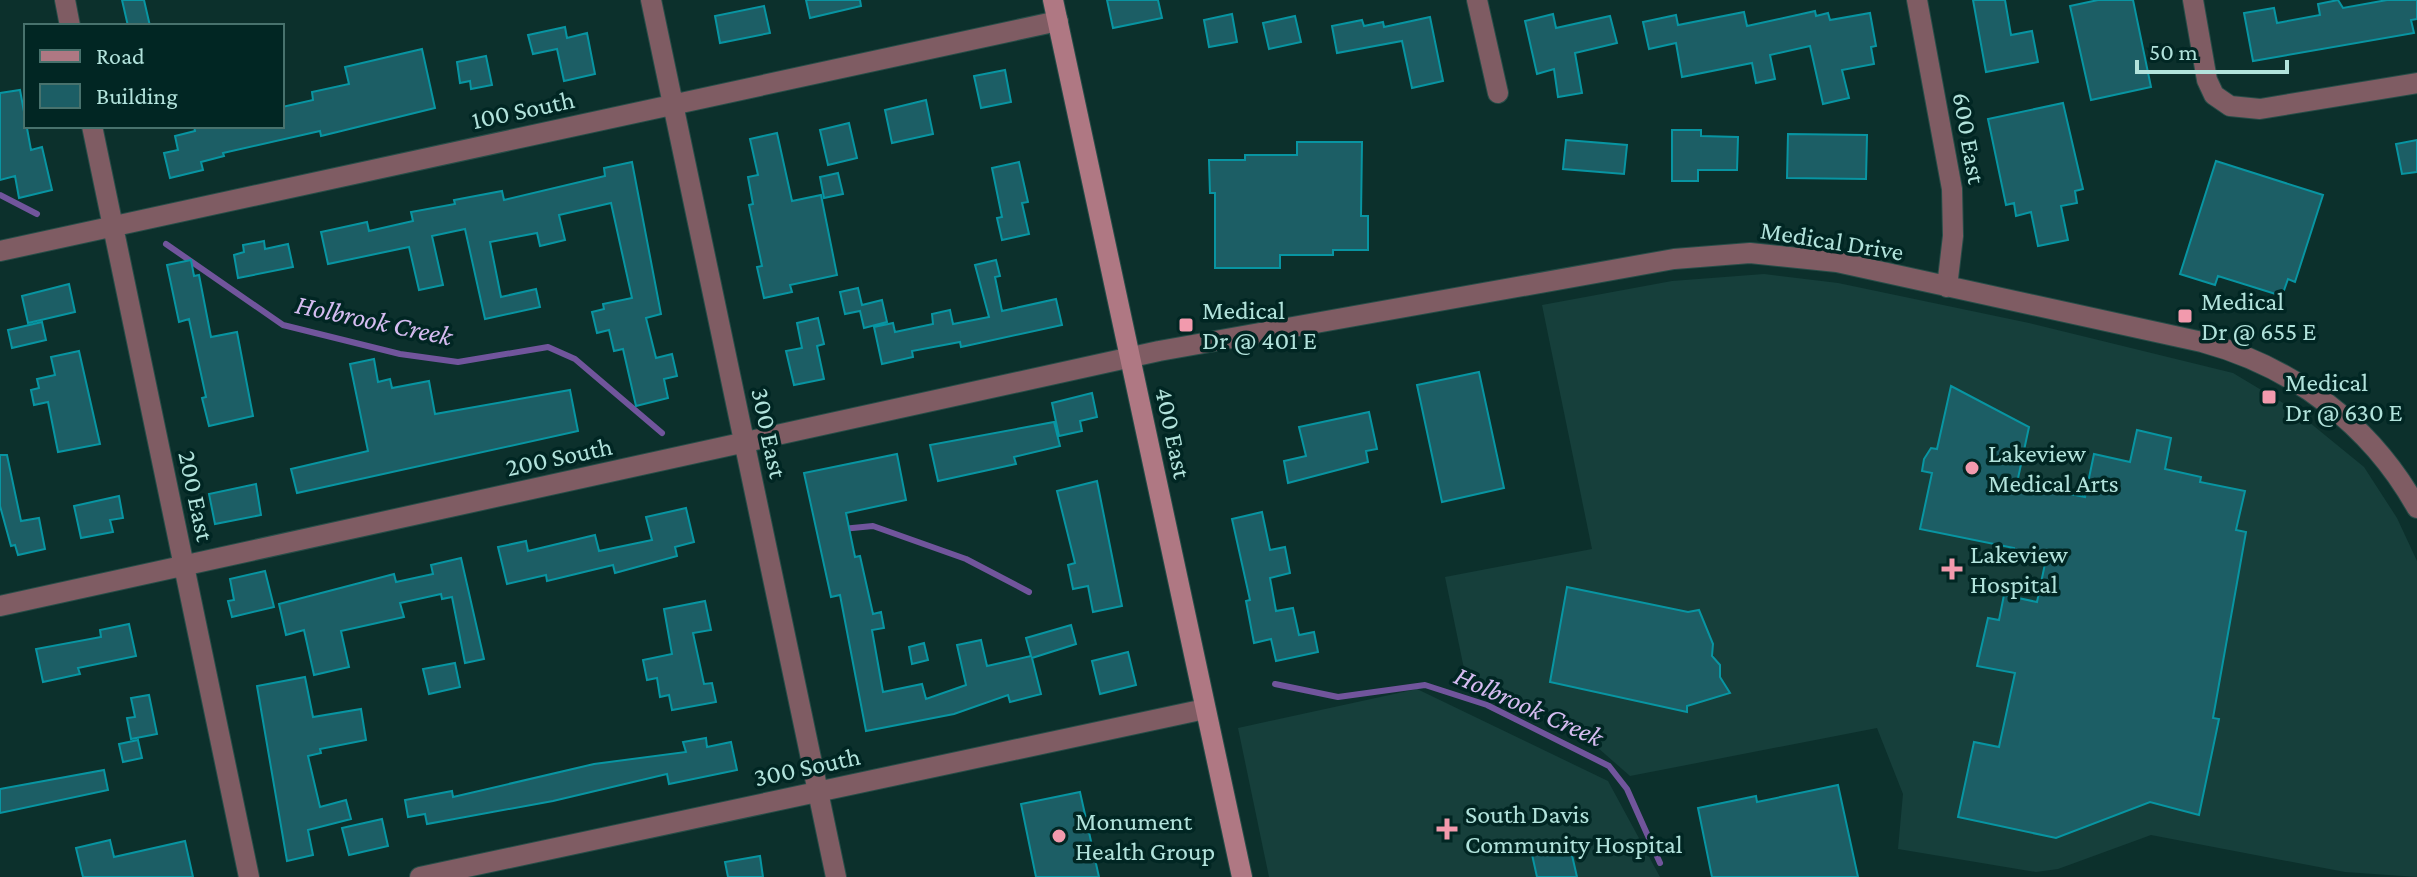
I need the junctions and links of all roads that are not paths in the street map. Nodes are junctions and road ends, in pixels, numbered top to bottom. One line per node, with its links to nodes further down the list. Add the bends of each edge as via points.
1 (65, 0): 8 (street)
2 (651, 0): 11 (street, 300 East)
3 (1053, 0): 7 (main road, 400 East)
4 (1477, 0): 10 (street)
5 (1917, 0): 15 (street, 600 East, via 1952,189)
6 (2193, 0): 9 (street, via 2207,80 2221,101 2249,110)
7 (1058, 21): 11 (street, 100 South); 16 (main road, 400 East)
8 (70, 24)
9 (2417, 83)
10 (1498, 93)
11 (673, 105): 13 (street, 100 South); 17 (street, 300 East)
12 (92, 128): 13 (street, 200 East)
13 (113, 227): 14 (street, 100 South); 19 (street, 200 East)
14 (0, 251)
15 (1947, 287): 16 (street, Medical Drive, via 1806,258 1700,256); 18 (street, Medical Drive, via 2202,342 2252,359 2305,387 2349,421 2388,463)
16 (1130, 358): 17 (street, 200 South); 21 (main road, 400 East)
17 (744, 443): 19 (street, 200 South); 22 (street, 300 East)
18 (2417, 508)
19 (184, 566): 20 (street, 200 South); 23 (street, 200 East)
20 (0, 606)
21 (1205, 709): 22 (street, 300 South); 26 (main road, 400 East)
22 (818, 792): 24 (street, 300 South); 25 (street, 300 East)
23 (249, 877)
24 (420, 877)
25 (836, 877)
26 (1242, 877)

